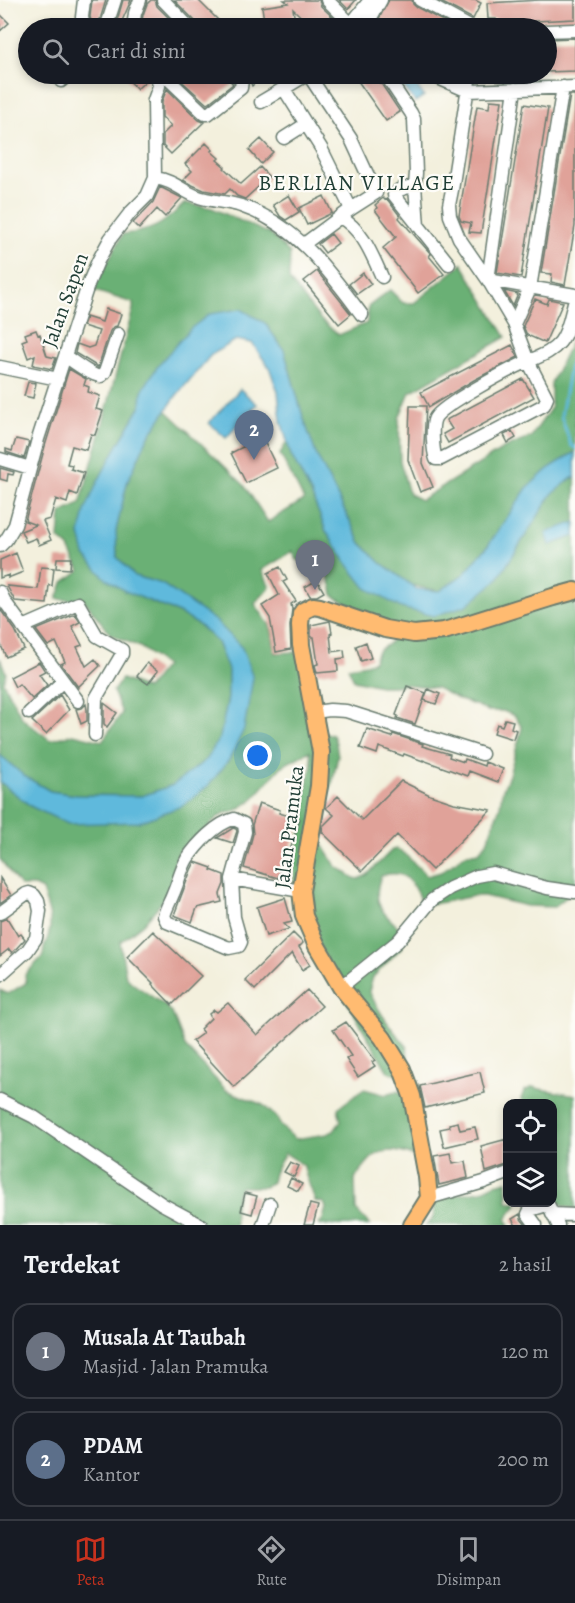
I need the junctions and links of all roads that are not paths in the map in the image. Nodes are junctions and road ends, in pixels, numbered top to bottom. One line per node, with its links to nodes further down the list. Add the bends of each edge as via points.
1 (84, 0): 9 (street)
2 (115, 0): 10 (street)
3 (140, 0): 11 (street)
4 (163, 0): 12 (street)
5 (327, 0): 13 (street)
6 (370, 0): 14 (street)
7 (381, 0): 15 (street)
8 (420, 0): 16 (street)
9 (82, 18)
10 (109, 18)
11 (134, 18)
12 (176, 18)
13 (345, 18)
14 (358, 18)
15 (371, 18)
16 (453, 18)
17 (575, 30): 18 (street)
18 (557, 31)
19 (159, 84): 34 (street, via 154,100)
20 (174, 84): 21 (street, via 205,114)
21 (242, 84)
22 (292, 84): 28 (street)
23 (315, 84): 36 (street, via 351,139 376,193)
24 (392, 84): 35 (street, via 414,119)
25 (460, 84): 30 (street)
26 (469, 84): 30 (street)
27 (569, 87): 29 (street); 43 (street)
28 (284, 89): 31 (street); 32 (street)
29 (515, 89): 30 (street); 42 (street)
30 (468, 91): 42 (street, via 450,212 459,238)
31 (261, 102)
32 (306, 124): 33 (street); 36 (street)
33 (284, 138)
34 (155, 178): 39 (street, via 196,196 242,206 265,216); 48 (street, Jalan Sapen, via 147,196 110,239 98,261)
35 (415, 185): 38 (street); 38 (street, via 394,195)
36 (351, 209): 37 (street)
37 (340, 217): 39 (street); 41 (street, via 354,226 366,242)
38 (418, 226): 40 (street)
39 (304, 244): 45 (street)
40 (449, 264)
41 (382, 277)
42 (488, 280): 43 (street); 46 (street)
43 (530, 288): 44 (street); 46 (street)
44 (575, 297): 49 (street, via 560,342 543,356)
45 (362, 315)
46 (514, 324): 49 (street)
47 (118, 334): 48 (street, via 101,376)
48 (65, 356): 51 (street, Jalan Sapen)
49 (528, 361): 49 (street, via 547,398 544,405 436,459 436,416 449,404)
50 (0, 367): 51 (street)
51 (58, 379): 53 (street, Jalan Sapen)
52 (0, 459): 53 (street)
53 (30, 468): 54 (street, Jalan Sapen, via 15,525)
54 (0, 546)
55 (575, 591): 60 (main road, Jalan Pramuka, via 444,631 414,634 385,629 320,607 307,608 301,614 300,632)
56 (0, 592): 57 (street)
57 (23, 627): 58 (street); 62 (street, via 78,603 97,636 122,650 96,698)
58 (63, 681): 59 (street); 61 (street)
59 (78, 701)
60 (314, 712): 63 (street, via 346,711); 65 (main road, Jalan Pramuka, via 321,752 319,786)
61 (29, 713)
62 (95, 735)
63 (482, 754)
64 (232, 879): 64 (street, via 239,946 229,948 167,922 165,911 187,859 211,831 234,819 244,824 245,832); 65 (street)
65 (302, 891): 69 (main road, Jalan Pramuka, via 304,916)
66 (575, 892): 69 (street, via 493,873 468,880 432,900 398,940)
67 (0, 913): 68 (street, via 29,893 39,901 36,938)
68 (0, 975)
69 (342, 987): 72 (main road, Jalan Pramuka, via 402,1069 412,1096)
70 (0, 1100): 76 (street, via 34,1117 162,1204)
71 (503, 1175): 72 (street)
72 (429, 1198): 78 (main road)
73 (270, 1204): 77 (street)
74 (551, 1212): 75 (street); 79 (street, via 530,1210 528,1214)
75 (575, 1215)
76 (201, 1225)
77 (263, 1225)
78 (412, 1225)
79 (536, 1225)

